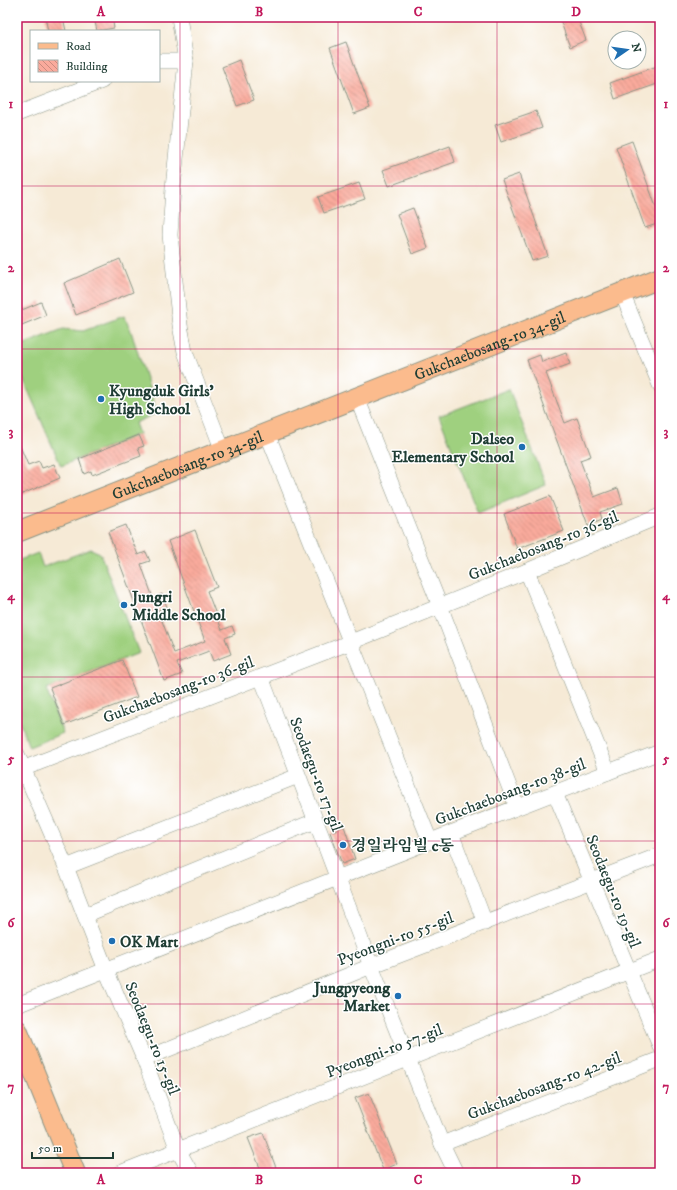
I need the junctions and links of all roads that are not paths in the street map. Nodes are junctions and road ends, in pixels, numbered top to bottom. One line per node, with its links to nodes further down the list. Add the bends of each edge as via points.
1 (179, 17): 3 (street)
2 (160, 61): 3 (street)
3 (186, 61): 11 (street, via 170,235 185,352)
4 (99, 82): 5 (street)
5 (17, 114)
6 (660, 278): 7 (main road, Gukchaebosang-ro 34-gil)
7 (622, 293): 8 (street); 9 (main road, Gukchaebosang-ro 34-gil)
8 (660, 384)
9 (357, 398): 10 (main road, Gukchaebosang-ro 34-gil); 15 (street)
10 (267, 433): 11 (main road, Gukchaebosang-ro 34-gil); 16 (street)
11 (223, 451): 13 (main road, Gukchaebosang-ro 34-gil)
12 (660, 516): 14 (street, Gukchaebosang-ro 36-gil)
13 (17, 532)
14 (527, 571): 15 (street, Gukchaebosang-ro 36-gil); 21 (street)
15 (440, 606): 16 (street, Gukchaebosang-ro 36-gil); 24 (street)
16 (351, 642): 17 (street, Gukchaebosang-ro 36-gil); 27 (street)
17 (261, 677): 20 (street, Gukchaebosang-ro 36-gil); 22 (street, Seodaegu-ro 17-gil)
18 (660, 752): 21 (street, Gukchaebosang-ro 38-gil)
19 (17, 754): 20 (street, Seodaegu-ro 15-gil)
20 (20, 769): 29 (street, Seodaegu-ro 15-gil)
21 (608, 772): 23 (street, Gukchaebosang-ro 38-gil)
22 (298, 776): 25 (street, Seodaegu-ro 17-gil); 29 (street)
23 (555, 793): 24 (street, Gukchaebosang-ro 38-gil); 31 (street, Seodaegu-ro 19-gil)
24 (517, 807): 26 (street, Gukchaebosang-ro 38-gil)
25 (315, 820): 30 (street, Seodaegu-ro 17-gil); 32 (street)
26 (451, 833): 27 (street, Gukchaebosang-ro 38-gil); 33 (street)
27 (430, 841): 30 (street, Gukchaebosang-ro 38-gil)
28 (660, 855): 31 (street, Pyeongni-ro 55-gil)
29 (66, 867): 32 (street, Seodaegu-ro 15-gil)
30 (337, 878): 35 (street, Seodaegu-ro 17-gil); 36 (street, Gukchaebosang-ro 38-gil)
31 (591, 882): 33 (street, Pyeongni-ro 55-gil); 37 (street, Seodaegu-ro 19-gil)
32 (85, 916): 36 (street, Seodaegu-ro 15-gil)
33 (485, 923): 35 (street, Pyeongni-ro 55-gil)
34 (660, 959): 37 (street, Pyeongni-ro 57-gil)
35 (371, 966): 41 (street, Pyeongni-ro 55-gil); 43 (street, Seodaegu-ro 17-gil)
36 (106, 970): 38 (street, Gukchaebosang-ro 38-gil); 41 (street, Seodaegu-ro 15-gil)
37 (628, 972): 40 (street, Seodaegu-ro 19-gil); 43 (street, Pyeongni-ro 57-gil)
38 (17, 1005)
39 (17, 1030): 46 (main road)
40 (660, 1046)
41 (144, 1059): 45 (street, Seodaegu-ro 15-gil)
42 (660, 1059): 44 (street, Gukchaebosang-ro 42-gil)
43 (408, 1060): 44 (street, Seodaegu-ro 17-gil); 45 (street, Pyeongni-ro 57-gil)
44 (442, 1144): 49 (street, Seodaegu-ro 17-gil)
45 (178, 1150): 47 (street, Pyeongni-ro 57-gil); 48 (street, Seodaegu-ro 15-gil)
46 (75, 1173)
47 (120, 1173)
48 (191, 1173)
49 (456, 1173)

